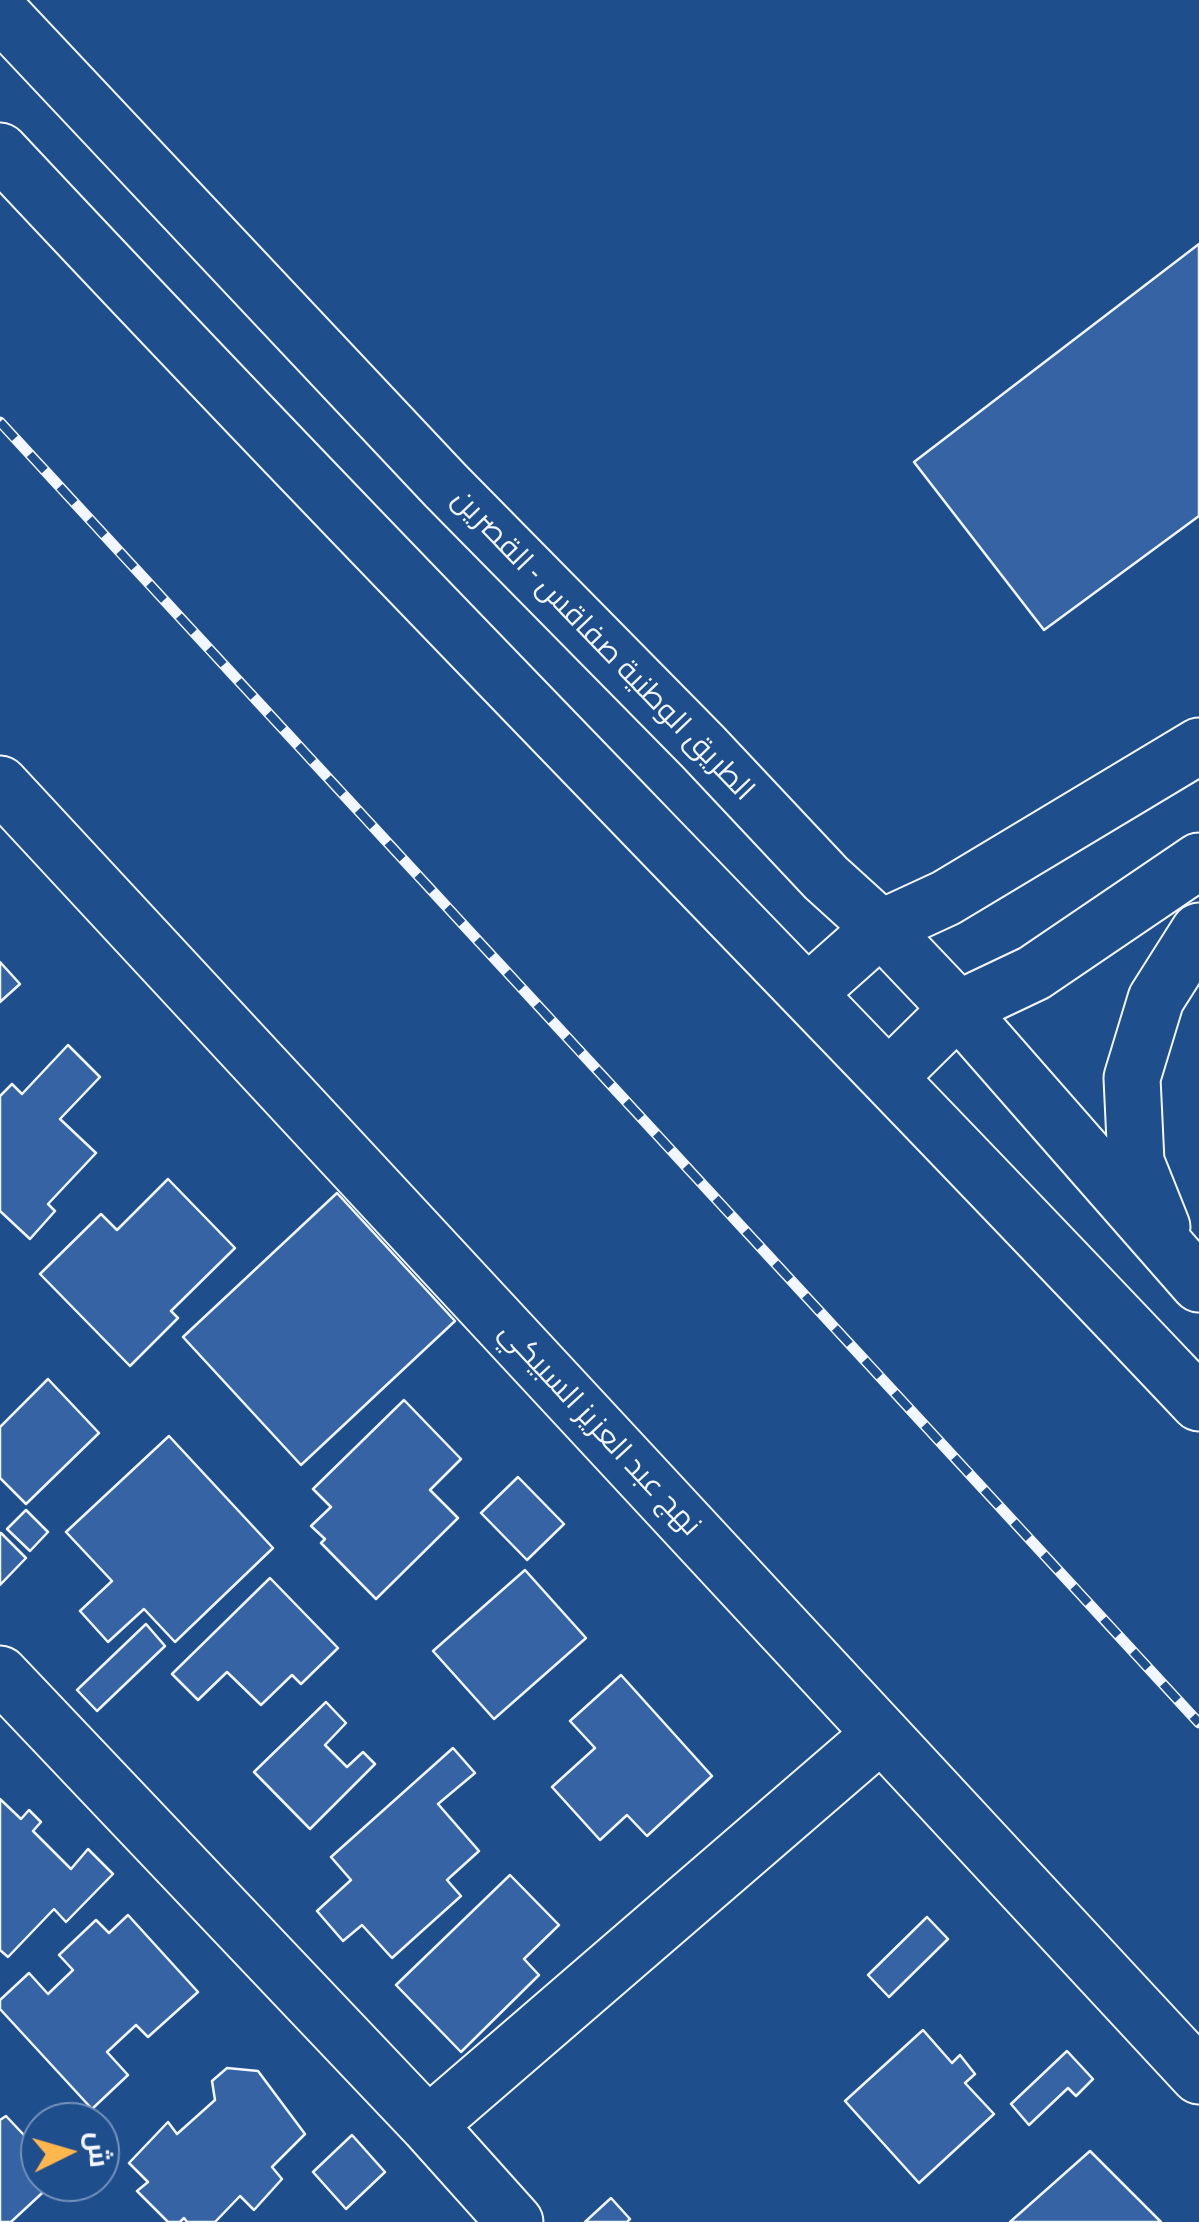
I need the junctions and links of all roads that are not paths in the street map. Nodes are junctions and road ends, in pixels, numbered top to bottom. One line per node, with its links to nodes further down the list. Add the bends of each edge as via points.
1 (0, 12): 6 (street, الطريق الوطنية صفاقس - القصرين, via 446,486)
2 (0, 151): 8 (street)
3 (1199, 746): 6 (street, via 946,898)
4 (0, 784): 14 (street, نهج عبد العزيز السبيكي)
5 (1199, 862): 9 (street, via 1034,973)
6 (880, 928): 8 (street); 9 (street, الطريق الوطنية صفاقس - القصرين)
7 (1199, 930): 11 (street, via 1156,999 1132,1078 1136,1162)
8 (808, 993): 10 (street)
9 (958, 1009): 10 (street); 11 (street, الطريق الوطنية صفاقس - القصرين)
10 (890, 1076): 12 (street)
11 (1186, 1271)
12 (1199, 1403)
13 (0, 1674): 16 (street)
14 (882, 1734): 15 (street, نهج عبد العزيز السبيكي); 16 (street)
15 (1199, 2076)
16 (428, 2125): 17 (street)
17 (514, 2222)

